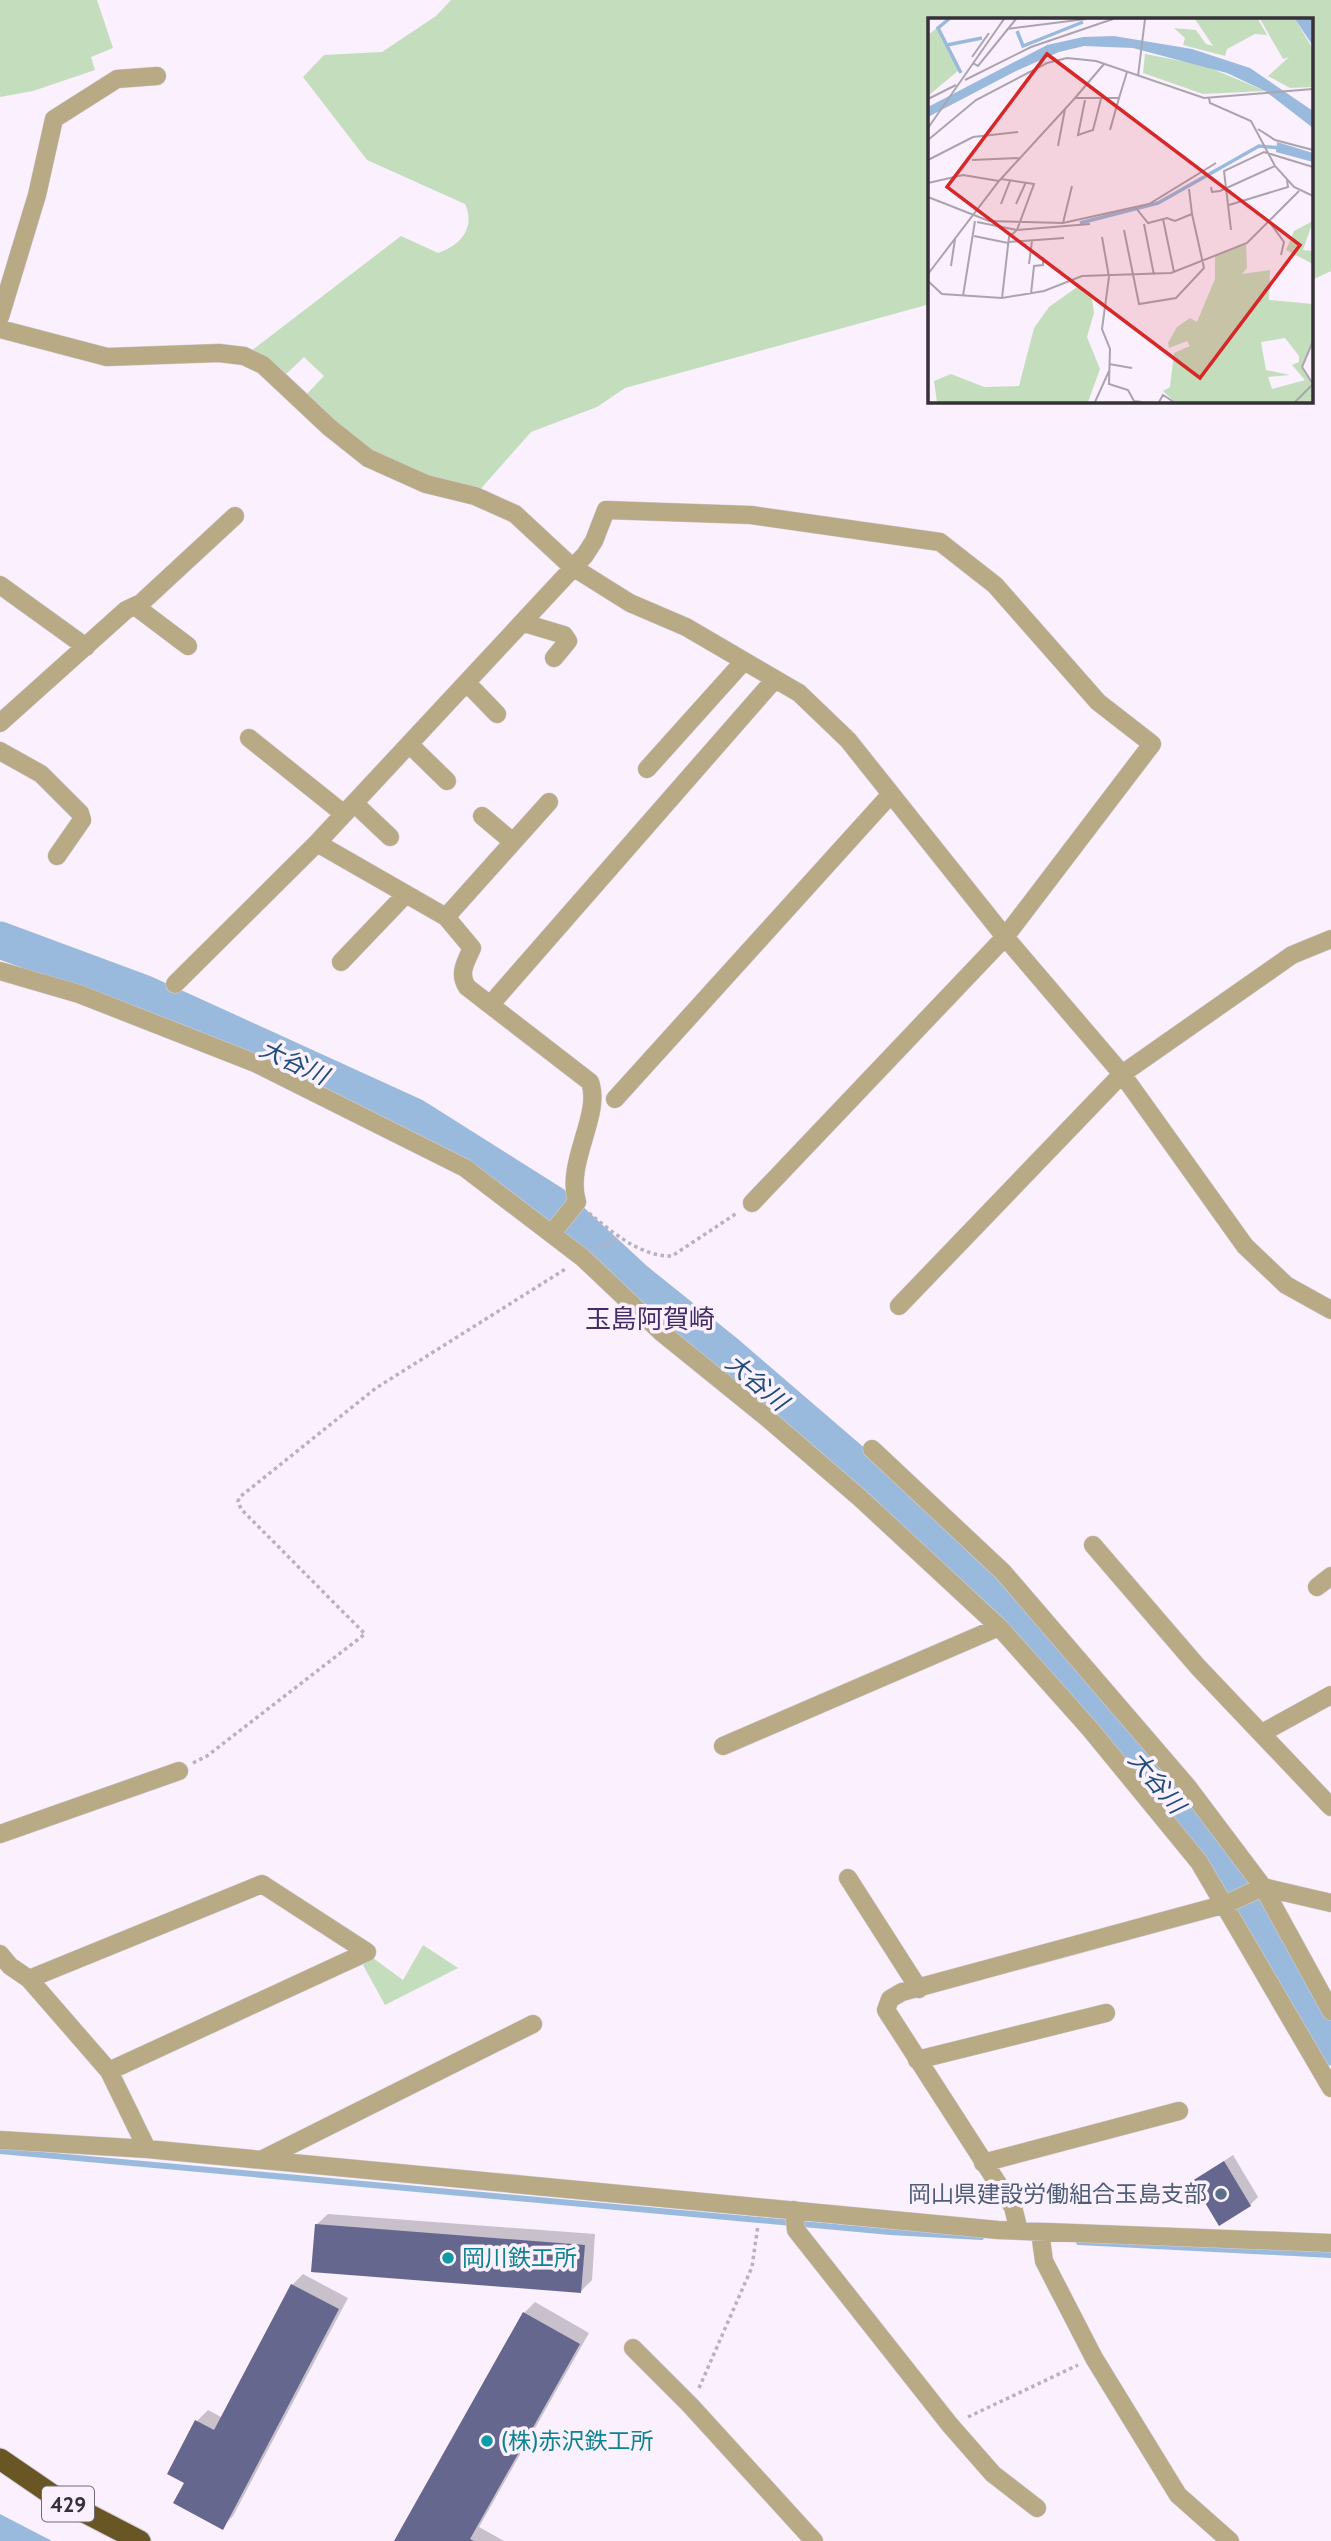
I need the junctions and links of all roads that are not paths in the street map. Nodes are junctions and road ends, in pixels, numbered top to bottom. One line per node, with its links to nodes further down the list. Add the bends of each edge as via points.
1 (157, 76): 2 (street, via 117,79 54,119 37,195)
2 (0, 317)
3 (0, 329): 5 (street, via 107,357 244,355 263,365 368,457 426,484 475,496 515,514)
4 (235, 516): 7 (street)
5 (571, 566): 8 (street); 12 (street, via 631,603 686,627); 32 (street, via 594,541 606,510 751,515 940,542 979,570 1098,702 1152,744)
6 (0, 585): 10 (street)
7 (135, 606): 9 (street); 10 (street)
8 (524, 623): 11 (street, via 564,635 568,641); 14 (street)
9 (188, 646)
10 (86, 647): 16 (street)
11 (554, 658)
12 (744, 661): 13 (street); 20 (street)
13 (775, 679): 22 (street, via 823,714); 37 (street)
14 (467, 683): 15 (street); 18 (street)
15 (497, 714)
16 (0, 723)
17 (249, 738): 24 (street)
18 (409, 744): 21 (street); 24 (street)
19 (0, 751): 29 (street, via 41,774 80,813 82,820)
20 (647, 769)
21 (447, 781)
22 (891, 794): 32 (street); 39 (street)
23 (549, 802): 27 (street)
24 (349, 808): 26 (street); 28 (street)
25 (482, 816): 27 (street)
26 (390, 837)
27 (513, 842): 31 (street)
28 (317, 843): 30 (street); 36 (street)
29 (57, 856)
30 (406, 894): 31 (street); 34 (street)
31 (446, 917): 37 (street, via 472,948 462,979)
32 (1005, 937): 38 (street); 40 (street)
33 (1331, 939): 38 (street, via 1292,955)
34 (341, 962)
35 (0, 971): 41 (street, via 79,994 255,1063 465,1168)
36 (175, 984)
37 (491, 1004): 41 (street, via 590,1082 593,1091 572,1186 577,1202)
38 (1122, 1074): 42 (street); 43 (street, via 1245,1246 1286,1285)
39 (615, 1099)
40 (752, 1203)
41 (552, 1233): 46 (street, via 661,1332 860,1498)
42 (899, 1306)
43 (1331, 1310)
44 (872, 1449): 54 (street, via 1003,1572 1187,1786)
45 (1093, 1545): 48 (street)
46 (999, 1627): 49 (street); 56 (street, via 1199,1861)
47 (1331, 1695): 48 (street)
48 (1262, 1733): 51 (street)
49 (723, 1746)
50 (179, 1771): 52 (street)
51 (1331, 1807)
52 (0, 1834)
53 (848, 1878): 59 (street)
54 (1263, 1887): 55 (street); 56 (street); 60 (street)
55 (1331, 1903)
56 (1226, 1904): 59 (street); 65 (street)
57 (0, 1954): 58 (street)
58 (29, 1979): 64 (street); 64 (street, via 262,1884 367,1952)
59 (919, 1989): 63 (street, via 890,1999 886,2010)
60 (1331, 2011)
61 (1106, 2012): 63 (street)
62 (533, 2024): 69 (street)
63 (917, 2060): 70 (street)
64 (109, 2071): 68 (street)
65 (1331, 2088)
66 (1179, 2111): 70 (street)
67 (0, 2140): 68 (street)
68 (147, 2149): 69 (street)
69 (261, 2160): 71 (street)
70 (983, 2164): 72 (street, via 1013,2207)
71 (794, 2218): 72 (street); 77 (street, via 950,2425 993,2474)
72 (1019, 2231): 73 (street)
73 (1040, 2240): 74 (street); 80 (street, via 1094,2358 1178,2495)
74 (1331, 2243)
75 (632, 2348): 79 (street)
76 (0, 2459): 78 (highway, 429, via 57,2498)
77 (1037, 2508)
78 (140, 2541)
79 (814, 2541)
80 (1230, 2541)

